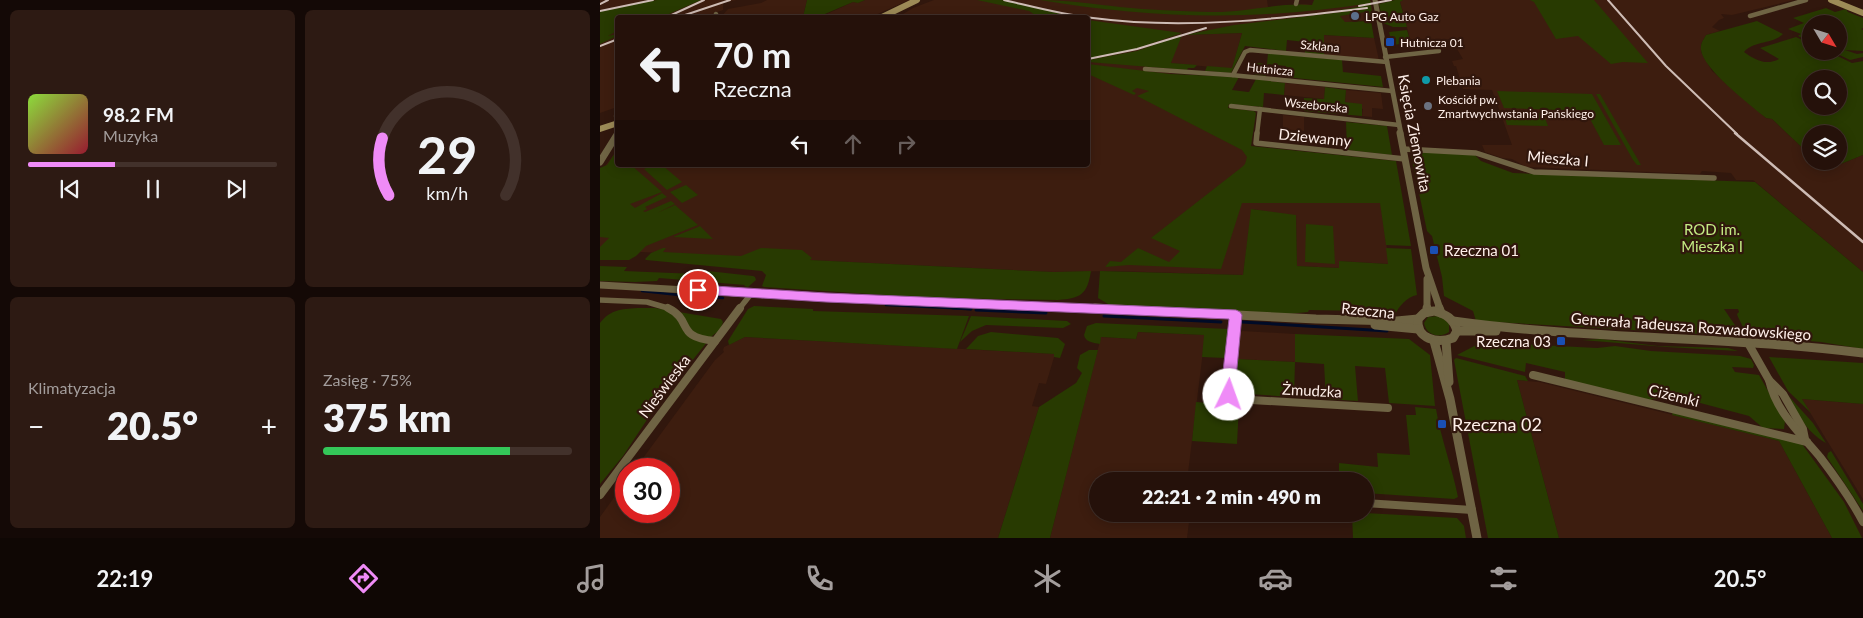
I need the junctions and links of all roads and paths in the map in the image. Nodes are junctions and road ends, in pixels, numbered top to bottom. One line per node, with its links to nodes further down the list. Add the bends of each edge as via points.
1 (917, 0): 8 (main road)
2 (1375, 0): 11 (street, Księcia Ziemowita)
3 (1806, 0): 9 (street)
4 (1831, 0): 7 (main road)
5 (1843, 0): 6 (main road)
6 (1863, 8)
7 (1863, 13)
8 (886, 15)
9 (1750, 16)
10 (1439, 51): 11 (street, Szklana)
11 (1386, 60): 13 (street, Szklana, via 1252,50 1245,52); 14 (street, Księcia Ziemowita)
12 (1145, 69): 13 (street, Hutnicza)
13 (1233, 75): 14 (street, Hutnicza)
14 (1392, 91): 18 (street, Księcia Ziemowita)
15 (1230, 106): 16 (street, Wszeborska)
16 (1260, 109): 18 (street, Wszeborska); 23 (street, Dziewanny, via 1256,143)
17 (615, 124): 19 (main road)
18 (1398, 125): 22 (street, Księcia Ziemowita)
19 (600, 129)
20 (615, 138): 24 (street)
21 (615, 147): 24 (street)
22 (1403, 150): 23 (street, Księcia Ziemowita); 25 (street, Mieszka I, via 1476,153 1534,172)
23 (1405, 159): 26 (street, Księcia Ziemowita)
24 (600, 161)
25 (1714, 178)
26 (1426, 272): 30 (street, Księcia Ziemowita); 31 (street, Księcia Ziemowita)
27 (600, 285): 28 (street, Rzeczna)
28 (751, 294): 32 (street, Rzeczna); 39 (street, Nieświeska)
29 (600, 300): 39 (street, via 661,306 679,316 689,335)
30 (1427, 312): 31 (street); 34 (street)
31 (1441, 313): 35 (street)
32 (1236, 315): 33 (street, Rzeczna); 46 (street, Żmudzka, via 1228,389 1234,399)
33 (1316, 319): 34 (street, Rzeczna); 36 (street, Rzeczna)
34 (1418, 319): 36 (street)
35 (1453, 321): 37 (street, Generała Tadeusza Rozwadowskiego); 38 (street)
36 (1418, 329): 40 (street)
37 (1518, 330): 38 (street, Generała Tadeusza Rozwadowskiego); 42 (street, Generała Tadeusza Rozwadowskiego)
38 (1457, 331): 41 (street)
39 (715, 341): 48 (street, Nieświeska)
40 (1434, 341): 41 (street); 45 (street)
41 (1446, 341): 45 (street)
42 (1748, 343): 43 (street, Generała Tadeusza Rozwadowskiego); 47 (street, via 1769,380 1771,392 1792,427)
43 (1863, 354)
44 (1533, 375): 47 (street, Ciżemki)
45 (1450, 399): 50 (street)
46 (1388, 408)
47 (1806, 440): 51 (street, via 1848,496)
48 (600, 495)
49 (1374, 504): 50 (street)
50 (1472, 510): 52 (street)
51 (1863, 522)
52 (1477, 538)

